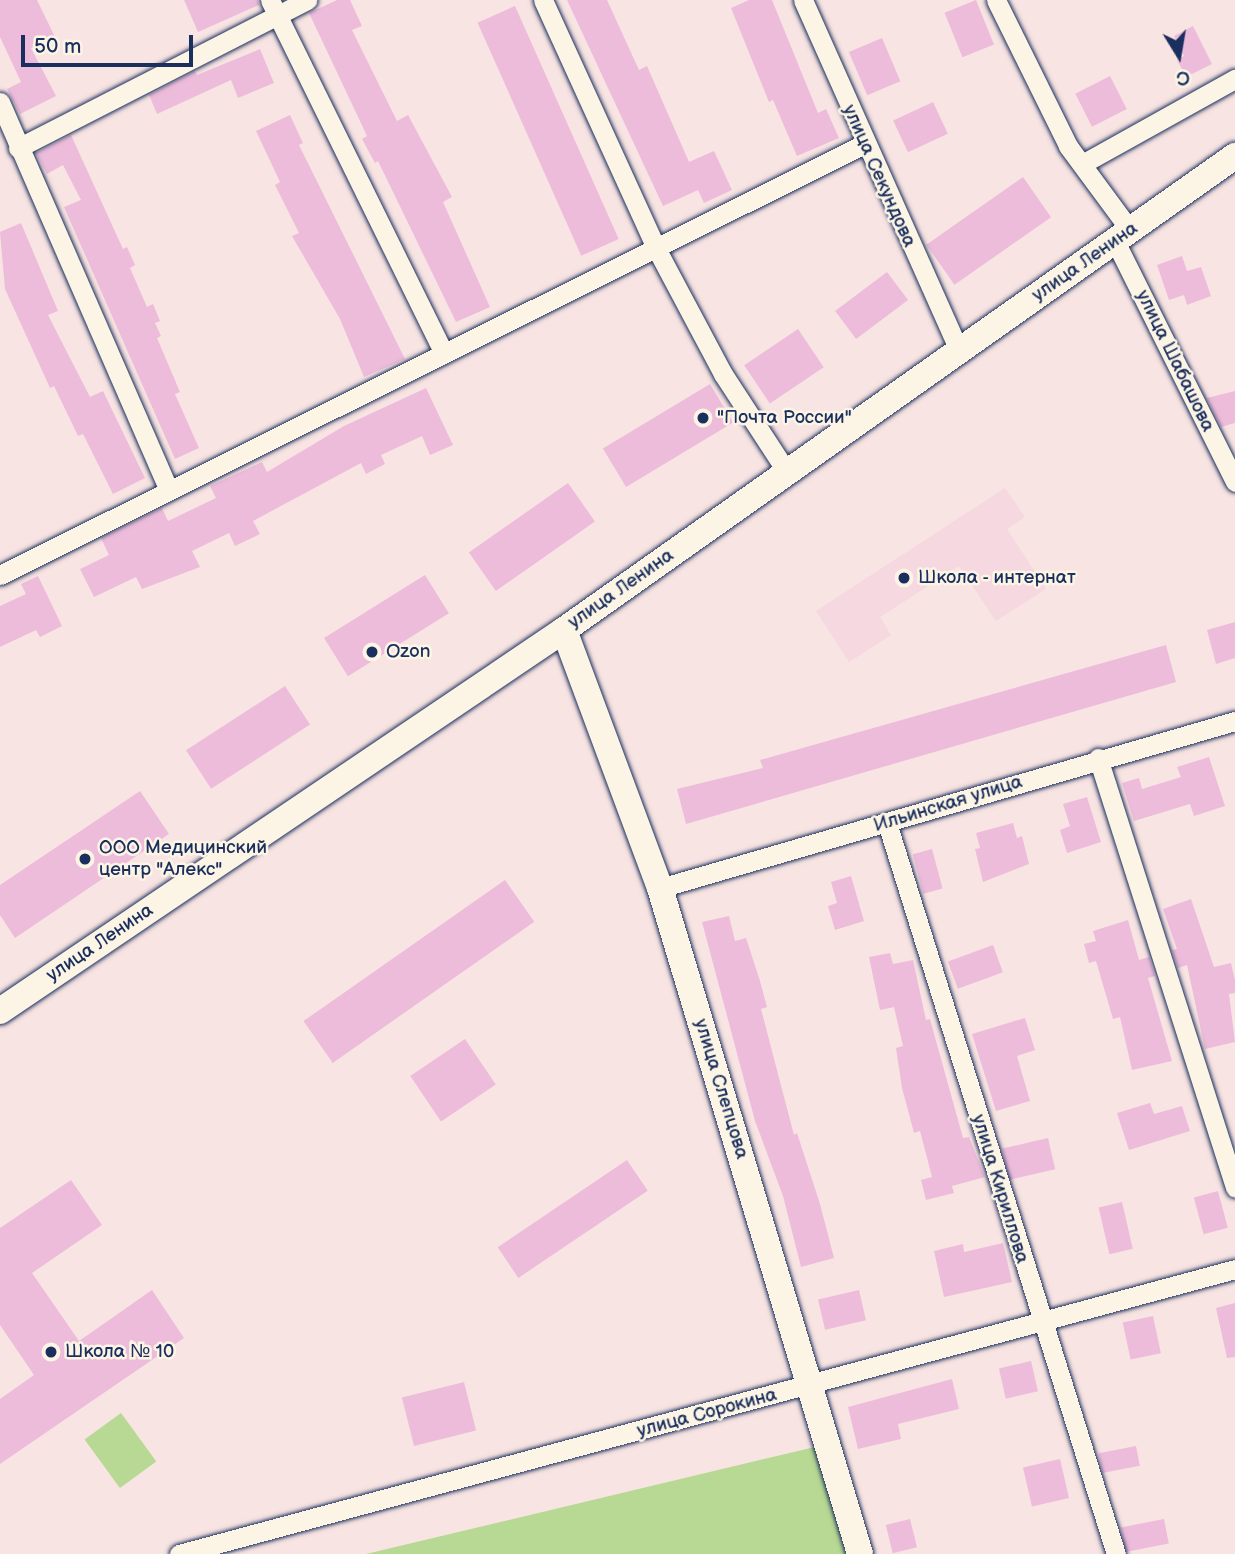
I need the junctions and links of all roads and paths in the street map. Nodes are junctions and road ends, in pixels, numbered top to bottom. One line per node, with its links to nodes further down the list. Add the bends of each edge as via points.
1 (307, 0): 5 (street)
2 (543, 0): 13 (street)
3 (803, 0): 8 (street, улица Секундова)
4 (996, 0): 11 (street, улица Шабашова)
5 (274, 8): 9 (street); 15 (street)
6 (1235, 79): 11 (street)
7 (0, 102): 9 (street)
8 (864, 144): 13 (street); 14 (street, улица Секундова)
9 (18, 148): 18 (street)
10 (1235, 156): 12 (main road, улица Ленина)
11 (1082, 164): 12 (street, улица Шабашова)
12 (1123, 235): 14 (main road, улица Ленина); 17 (street, улица Шабашова)
13 (656, 248): 15 (street); 16 (street, via 723,374)
14 (959, 351): 16 (main road, улица Ленина)
15 (444, 354): 18 (street)
16 (787, 472): 20 (main road, улица Ленина)
17 (1235, 482)
18 (168, 488): 19 (street)
19 (0, 575)
20 (564, 629): 24 (main road, улица Слепцова); 25 (main road, улица Ленина)
21 (1235, 721): 22 (street, Ильинская улица)
22 (1098, 758): 23 (street, Ильинская улица); 26 (street)
23 (887, 822): 24 (street, Ильинская улица); 28 (street, улица Кириллова)
24 (660, 888): 29 (main road, улица Слепцова)
25 (0, 1011)
26 (1235, 1188)
27 (1235, 1269): 28 (street, улица Сорокина)
28 (1039, 1319): 29 (street, улица Сорокина); 32 (street, улица Кириллова)
29 (810, 1385): 30 (street, улица Сорокина); 31 (main road, улица Слепцова)
30 (179, 1554)
31 (860, 1554)
32 (1116, 1554)

